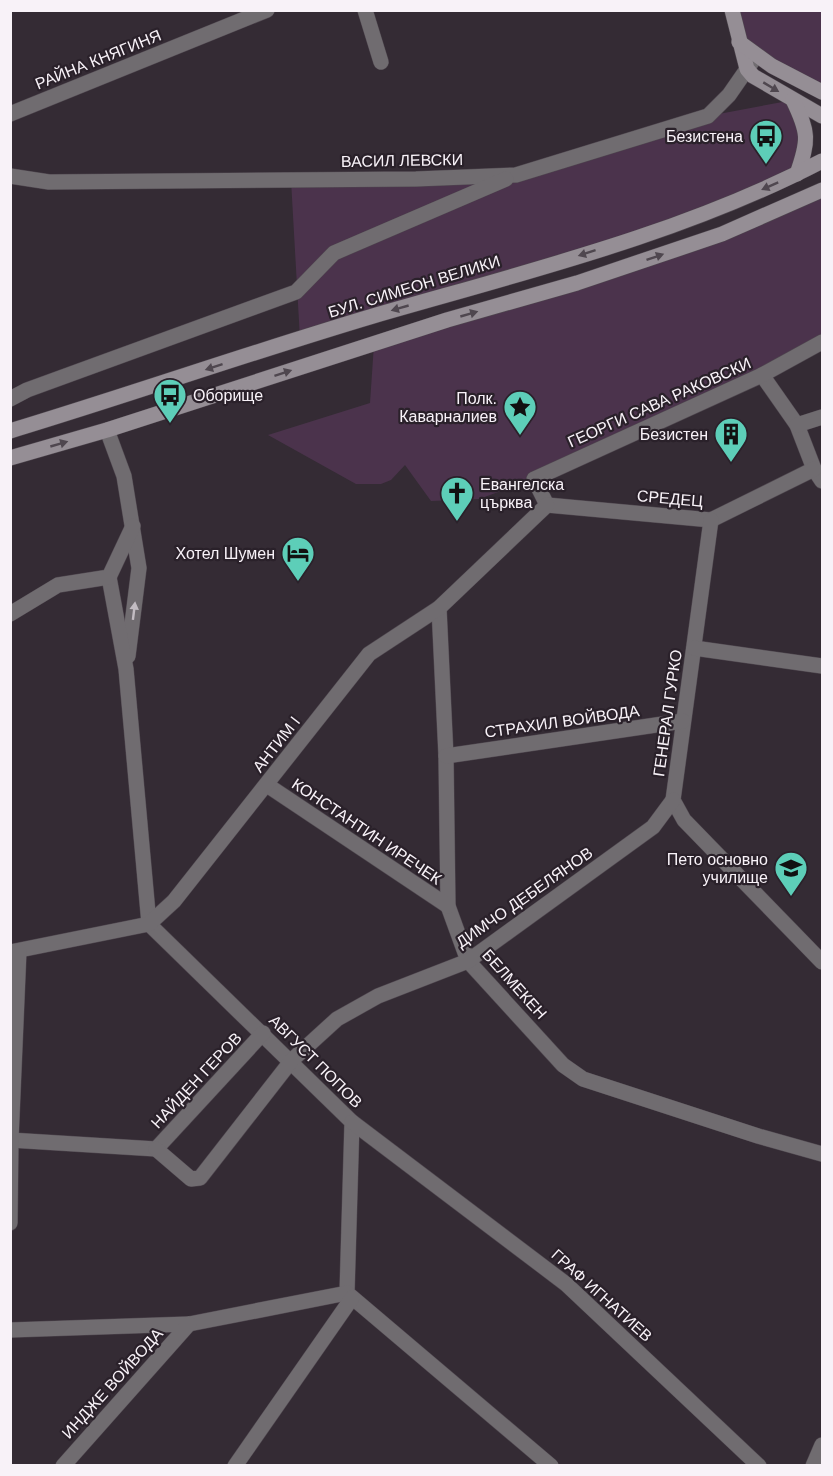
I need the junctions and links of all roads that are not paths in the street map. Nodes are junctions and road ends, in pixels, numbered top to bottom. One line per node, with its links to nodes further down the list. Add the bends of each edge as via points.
1 (267, 10): 10 (street, РАЙНА КНЯГИНЯ)
2 (365, 10): 6 (street)
3 (732, 10): 4 (main road)
4 (739, 42): 5 (main road); 7 (main road)
5 (757, 55): 7 (street, ВАСИЛ ЛЕВСКИ); 8 (main road)
6 (381, 62)
7 (747, 69): 9 (main road, one-way to 9); 13 (street, ВАСИЛ ЛЕВСКИ, via 708,116)
8 (822, 92)
9 (793, 100): 11 (main road); 14 (main road, via 803,120 807,144)
10 (10, 114)
11 (822, 116)
12 (822, 161): 14 (main road, БУЛ. СИМЕОН ВЕЛИКИ)
13 (516, 174): 15 (street, ВАСИЛ ЛЕВСКИ, via 416,179 60,182); 19 (street, via 334,253 296,292)
14 (797, 174): 23 (main road, БУЛ. СИМЕОН ВЕЛИКИ, one-way to 23, via 705,214 592,251)
15 (10, 176)
16 (822, 189): 22 (main road, one-way to 16, via 447,320 577,284 722,234)
17 (822, 342): 18 (street, ГЕОРГИ САВА РАКОВСКИ)
18 (762, 375): 21 (street); 26 (street, ГЕОРГИ САВА РАКОВСКИ, via 534,479)
19 (10, 399)
20 (822, 417): 21 (street)
21 (797, 425): 25 (street)
22 (107, 430): 24 (main road, one-way to 22); 28 (street, via 123,476)
23 (10, 431)
24 (10, 458)
25 (818, 475): 27 (street, СРЕДЕЦ)
26 (547, 505): 27 (street, СРЕДЕЦ); 30 (street, АНТИМ I)
27 (711, 519): 32 (street, ГЕНЕРАЛ ГУРКО)
28 (133, 526): 29 (street); 34 (street, one-way to 28, via 139,568)
29 (109, 577): 31 (street, via 58,585); 34 (street)
30 (439, 608): 36 (street, БЕЛМЕКЕН); 37 (street, АНТИМ I, via 369,654)
31 (10, 614)
32 (694, 648): 33 (street); 35 (street, ГЕНЕРАЛ ГУРКО)
33 (822, 666)
34 (126, 669): 40 (street)
35 (684, 721): 36 (street, СТРАХИЛ ВОЙВОДА); 38 (street, ГЕНЕРАЛ ГУРКО)
36 (446, 756): 39 (street, БЕЛМЕКЕН)
37 (267, 785): 39 (street, КОНСТАНТИН ИРЕЧЕК); 40 (street, АНТИМ I, via 174,901)
38 (673, 800): 42 (street, ДИМЧО ДЕБЕЛЯНОВ, via 652,826); 43 (street, ГЕНЕРАЛ ГУРКО, via 684,820)
39 (448, 906): 42 (street, БЕЛМЕКЕН)
40 (149, 924): 41 (street); 44 (street, АВГУСТ ПОПОВ)
41 (15, 951): 47 (street)
42 (468, 961): 45 (street, ДИМЧО ДЕБЕЛЯНОВ, via 378,996 337,1019); 49 (street, БЕЛМЕКЕН, via 563,1065 583,1079)
43 (822, 962)
44 (263, 1033): 45 (street, АВГУСТ ПОПОВ); 48 (street, НАЙДЕН ГЕРОВ)
45 (292, 1060): 46 (street, АВГУСТ ПОПОВ); 48 (street, ДИМЧО ДЕБЕЛЯНОВ, via 200,1178 191,1179)
46 (352, 1122): 51 (street, АВГУСТ ПОПОВ); 58 (street, ГРАФ ИГНАТИЕВ, via 566,1284)
47 (11, 1140): 48 (street, НАЙДЕН ГЕРОВ); 50 (street)
48 (156, 1149)
49 (822, 1154)
50 (10, 1223)
51 (349, 1295): 52 (street); 56 (street); 57 (street)
52 (189, 1324): 53 (street); 55 (street, ИНДЖЕ ВОЙВОДА)
53 (10, 1330)
54 (822, 1444): 59 (street)
55 (63, 1466)
56 (235, 1466)
57 (551, 1466)
58 (759, 1466)
59 (813, 1466)

